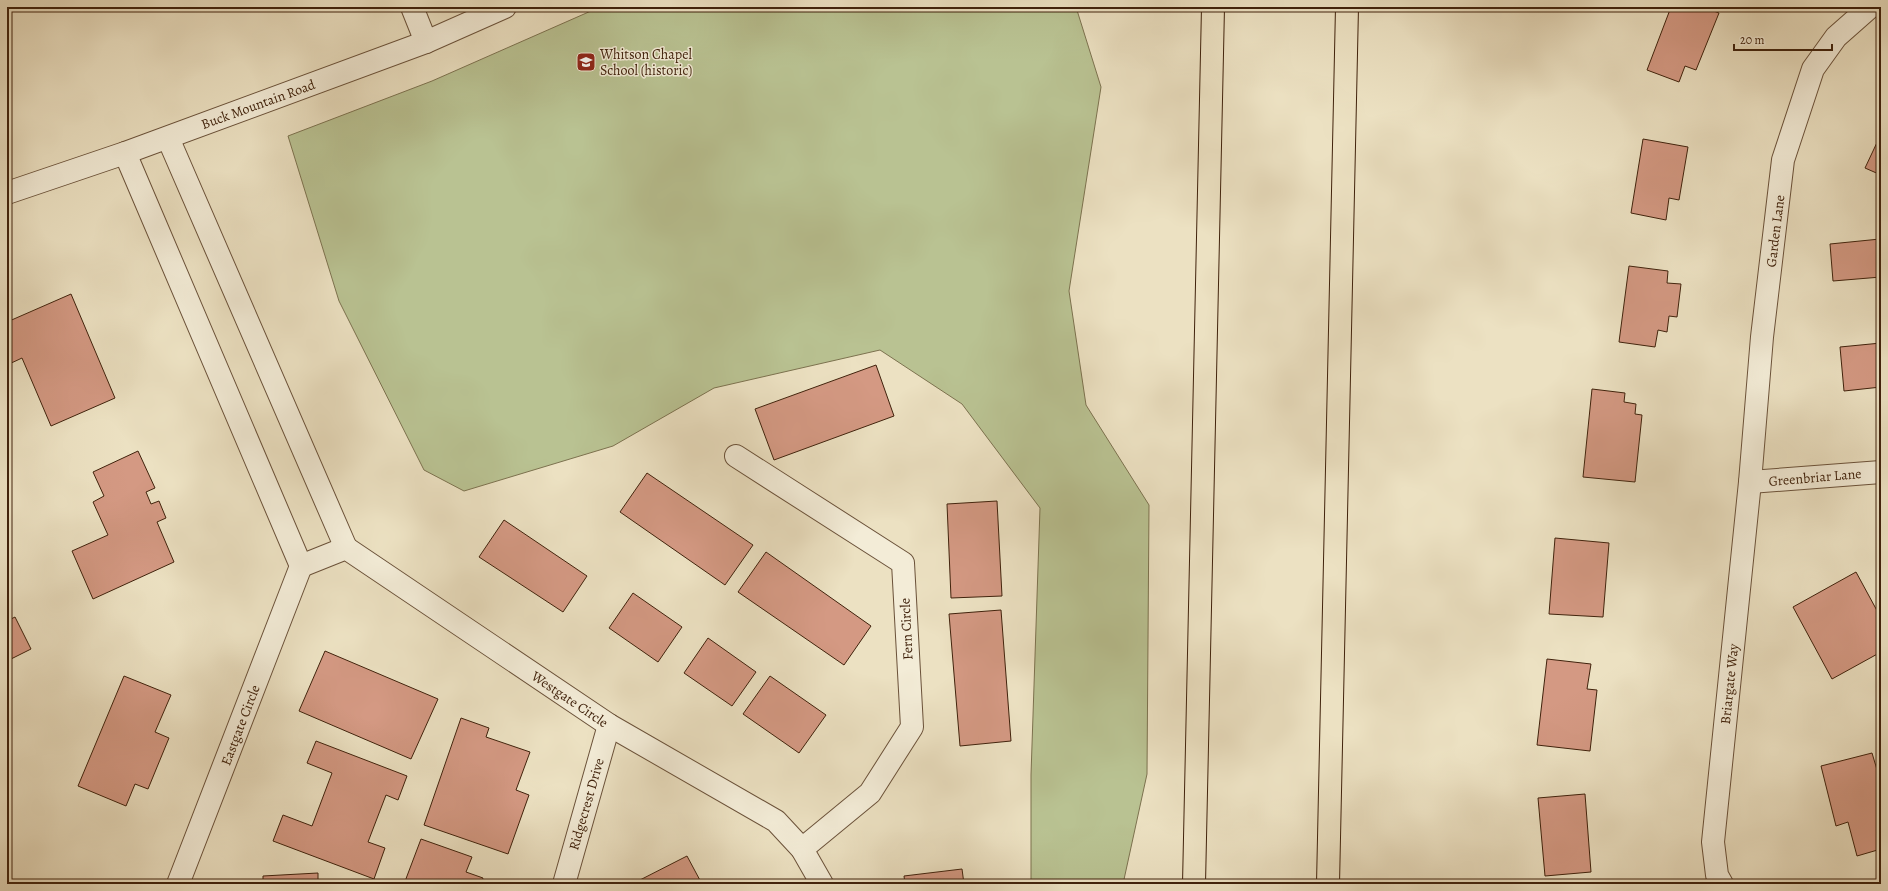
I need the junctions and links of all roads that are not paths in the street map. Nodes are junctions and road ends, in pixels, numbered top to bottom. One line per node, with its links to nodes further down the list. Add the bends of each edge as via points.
1 (412, 7): 6 (street)
2 (505, 7): 6 (street, Buck Mountain Road)
3 (1213, 7): 20 (highway)
4 (1347, 7): 21 (highway)
5 (1870, 7): 12 (street, Garden Lane, via 1836,37 1813,69 1783,160 1762,337)
6 (426, 42): 7 (street, Buck Mountain Road)
7 (168, 138): 8 (street, Buck Mountain Road); 13 (street)
8 (125, 153): 9 (street, Buck Mountain Road); 14 (street)
9 (7, 193)
10 (736, 456): 16 (street, Fern Circle, via 903,563 912,727 870,792)
11 (1881, 472): 12 (street, Greenbriar Lane)
12 (1750, 482): 22 (street, Briargate Way, via 1713,842 1717,875)
13 (346, 548): 14 (street); 15 (street, Westgate Circle)
14 (302, 566): 17 (street, Eastgate Circle)
15 (609, 725): 16 (street, Westgate Circle, via 776,821); 18 (street, Ridgecrest Drive)
16 (802, 849): 19 (street, Westgate Circle)
17 (178, 884)
18 (564, 884)
19 (822, 884)
20 (1194, 884)
21 (1328, 884)
22 (1722, 884)

